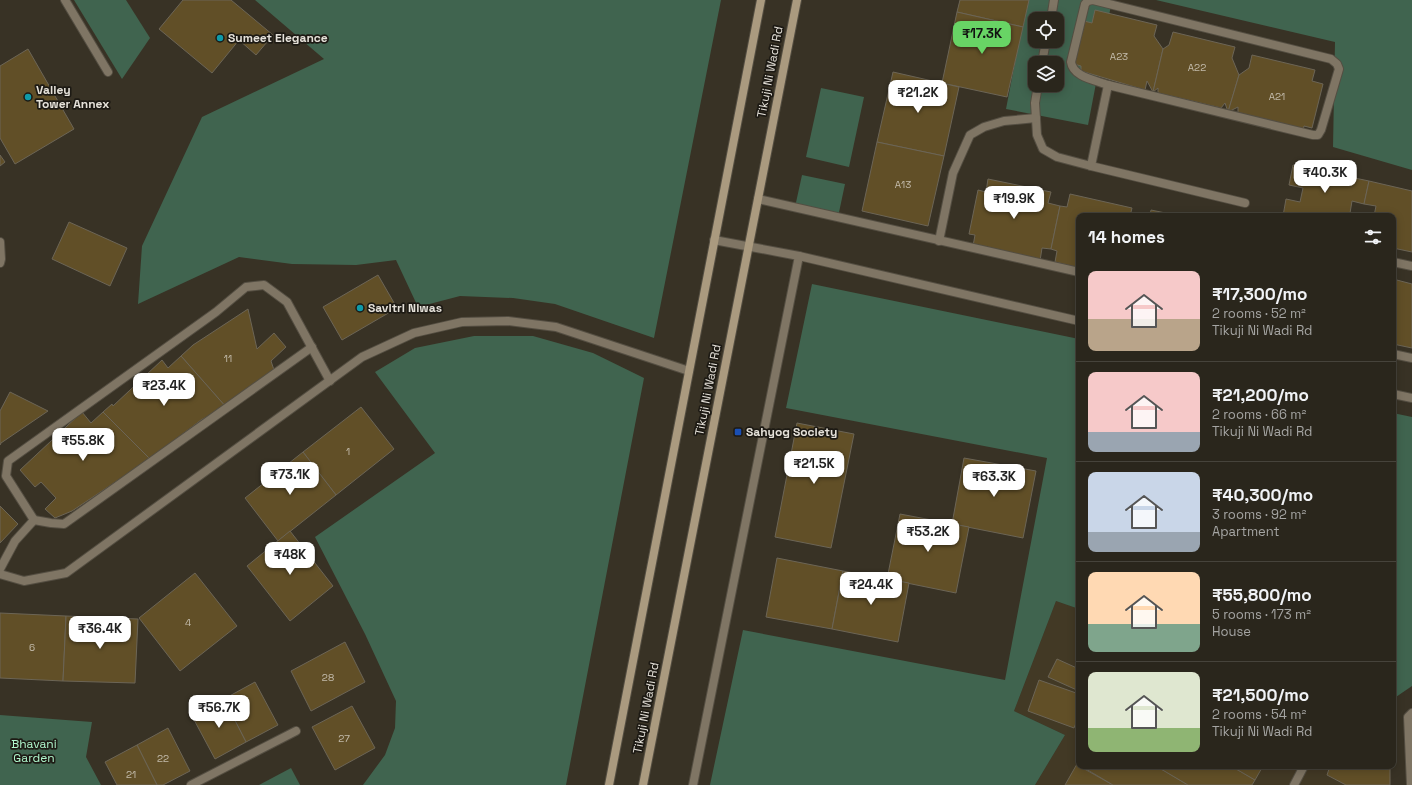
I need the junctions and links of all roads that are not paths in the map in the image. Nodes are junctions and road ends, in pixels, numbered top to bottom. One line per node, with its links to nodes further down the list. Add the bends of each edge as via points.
1 (65, 0): 7 (street)
2 (761, 0): 14 (main road, Tikuji Ni Wadi Rd)
3 (797, 0): 12 (main road, Tikuji Ni Wadi Rd)
4 (1054, 0): 6 (street)
5 (1093, 0): 8 (street, via 1085,4 1071,62 1076,73); 8 (street, via 1331,59 1339,69 1321,130 1318,135 1313,136)
6 (1052, 12)
7 (108, 72)
8 (1108, 85): 11 (street)
9 (1037, 92): 10 (street)
10 (1036, 118): 11 (street, via 1037,135 1043,149 1057,157); 15 (street, via 984,126 970,135 953,173)
11 (1091, 166): 13 (street)
12 (758, 199): 15 (street); 17 (main road, Tikuji Ni Wadi Rd)
13 (1245, 203)
14 (714, 240): 17 (street); 27 (main road, Tikuji Ni Wadi Rd)
15 (939, 240): 22 (street)
16 (0, 242): 19 (street)
17 (748, 246): 18 (street); 39 (main road, Tikuji Ni Wadi Rd)
18 (799, 256): 23 (street); 40 (street)
19 (0, 263)
20 (1396, 263): 21 (street)
21 (1412, 266)
22 (1076, 271)
23 (1076, 320)
24 (312, 347): 28 (street); 31 (street, via 64,524); 31 (street, via 287,302 264,286 246,287 216,312 8,461 6,476)
25 (1396, 355): 26 (street)
26 (1412, 358)
27 (689, 371): 28 (street, via 556,328 508,321 462,322 414,333 362,357); 38 (main road, Tikuji Ni Wadi Rd)
28 (330, 380): 33 (street, via 66,573 24,581)
29 (1396, 395): 30 (street)
30 (1412, 398)
31 (34, 520): 32 (street, via 15,541)
32 (0, 569)
33 (0, 574)
34 (1412, 713): 42 (street, via 1408,717)
35 (296, 731): 37 (street)
36 (1302, 769): 41 (street)
37 (191, 785)
38 (608, 785)
39 (643, 785)
40 (692, 785)
41 (1294, 785)
42 (1411, 785)

